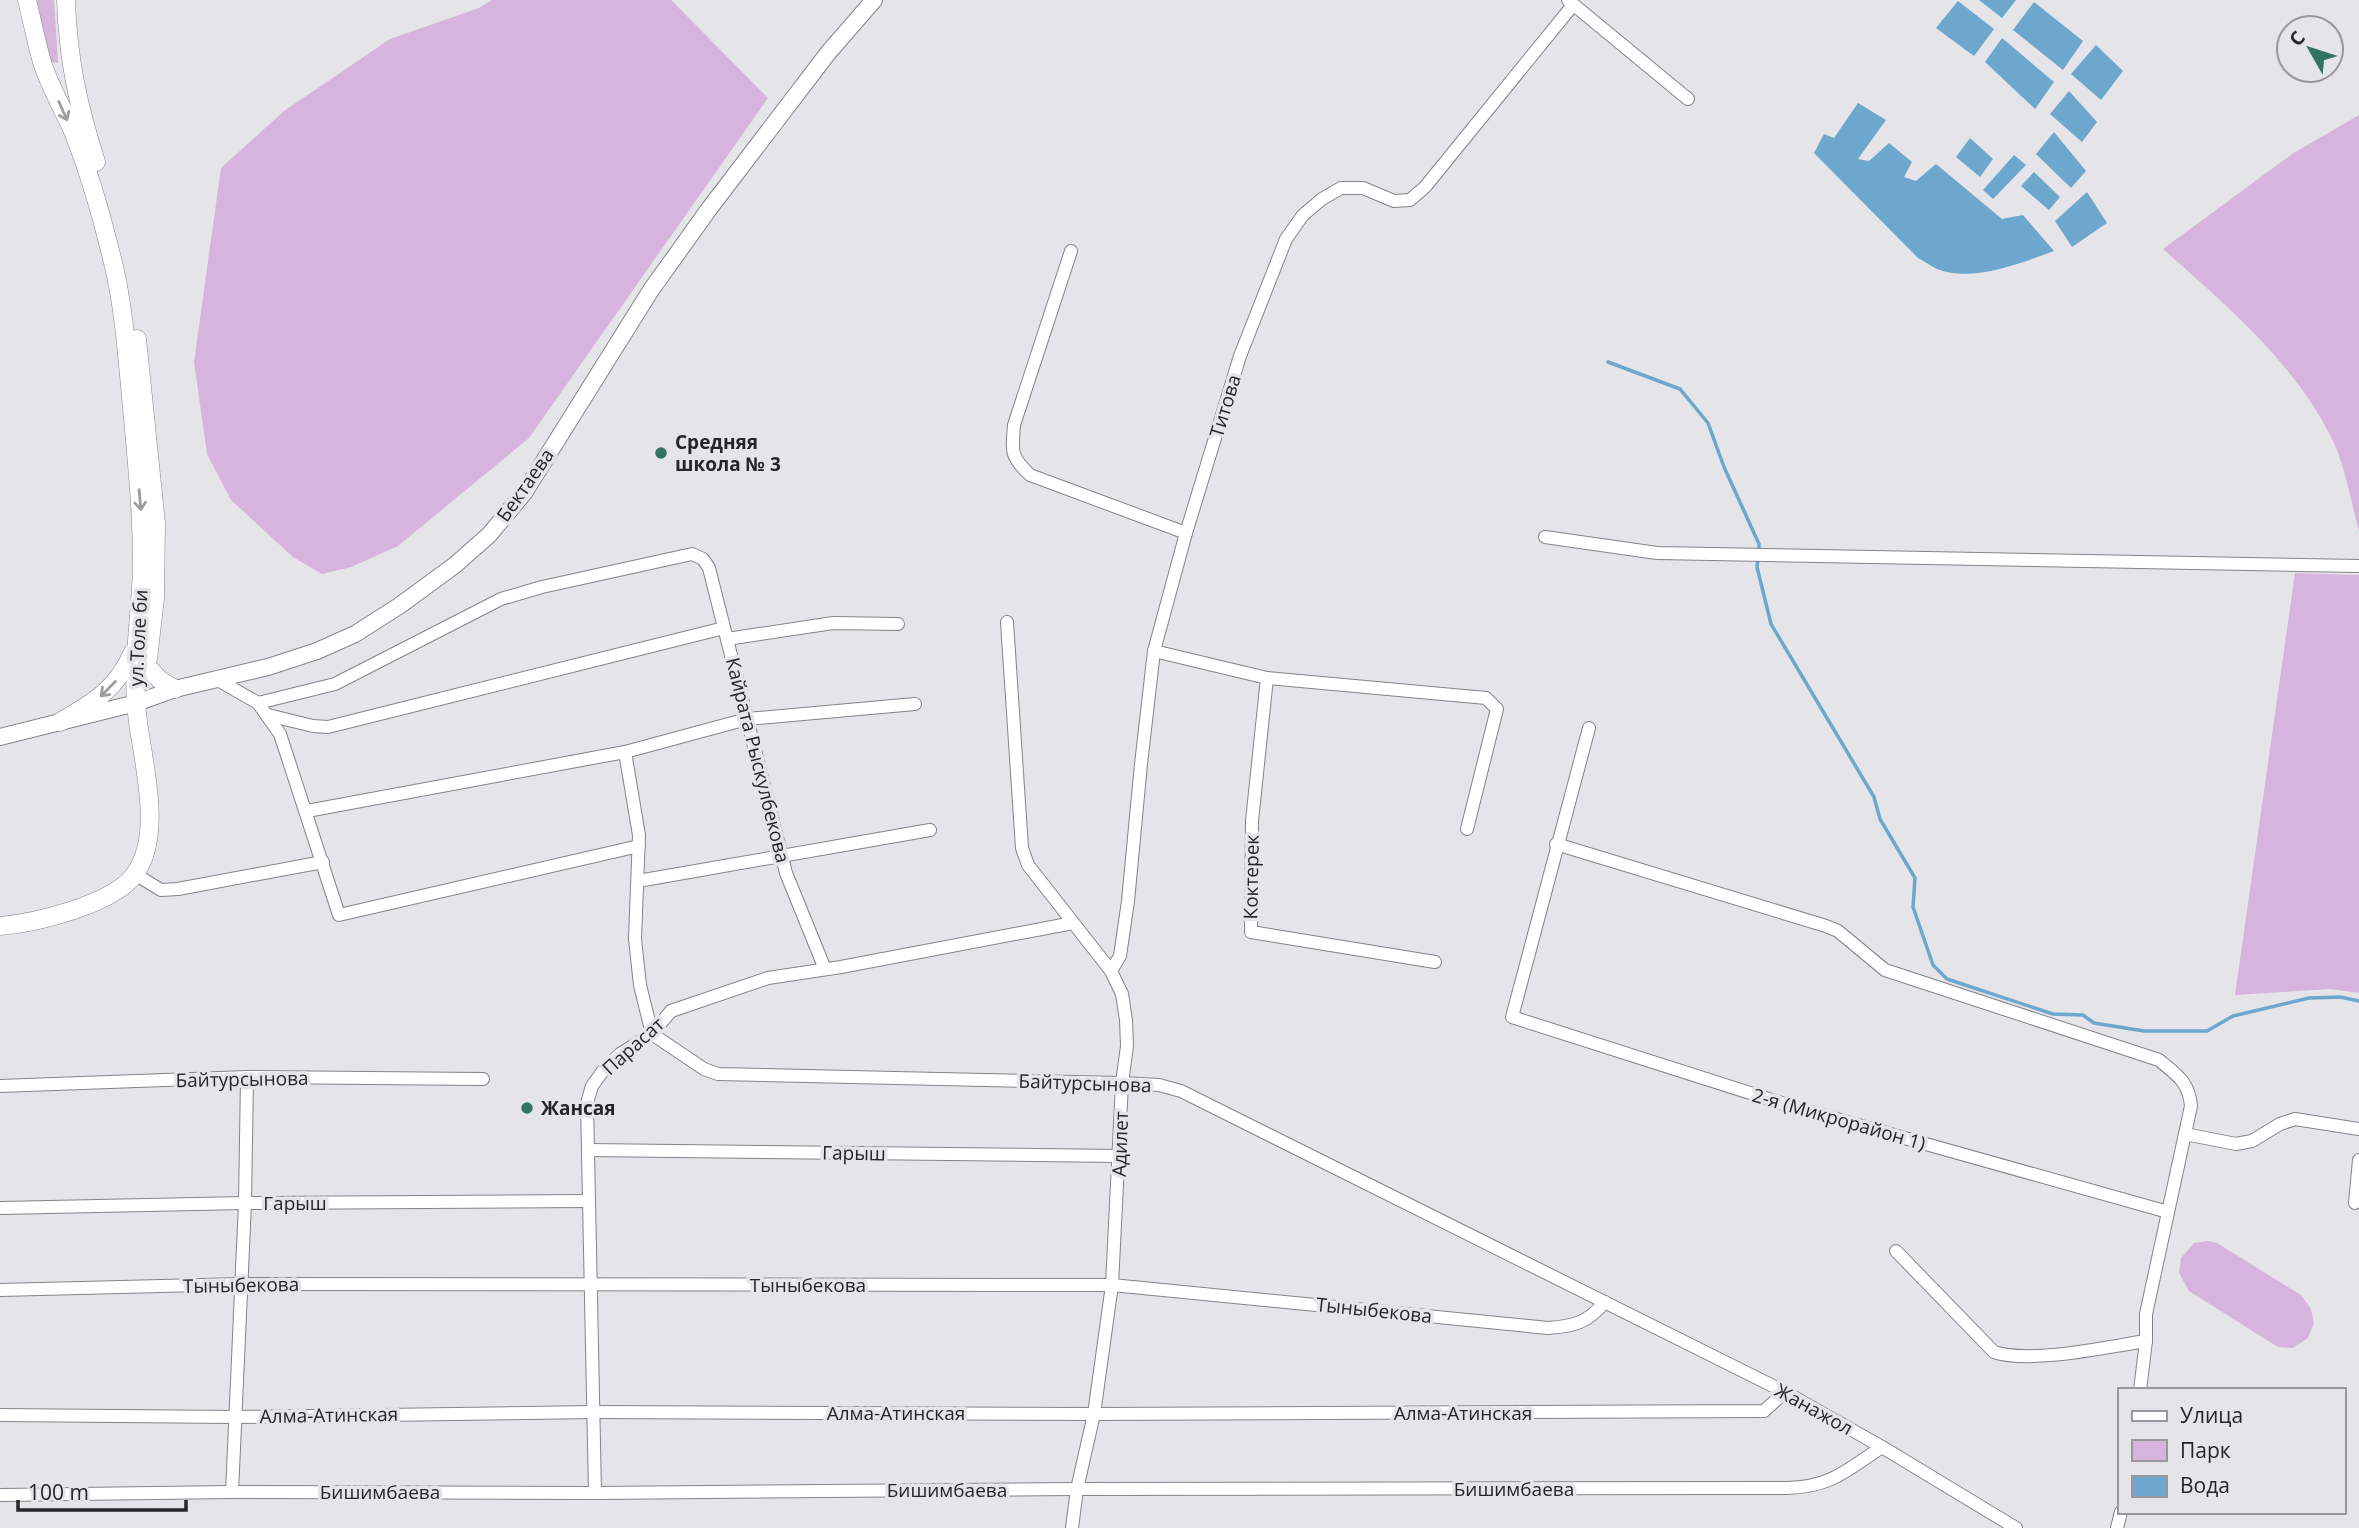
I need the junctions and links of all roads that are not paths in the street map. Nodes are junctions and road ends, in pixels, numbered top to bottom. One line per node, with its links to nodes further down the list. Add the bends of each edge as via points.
1 (27, 0): 6 (main road, ул.Толе би)
2 (66, 0): 5 (main road, ул.Толе би)
3 (874, 0): 19 (street, Бектаева, via 709,209 606,359 524,493 489,535 399,607 355,634 268,667)
4 (1570, 3): 7 (street); 9 (street, Титова, via 1410,200 1394,201 1363,187 1341,188 1297,221 1240,356)
5 (71, 72): 6 (main road); 17 (main road, ул.Толе би, via 126,269 135,322 156,523 155,598)
6 (48, 77): 15 (main road, ул.Толе би, one-way to 15, via 86,170 115,271 124,322 142,523)
7 (1688, 99)
8 (1071, 251): 9 (street, via 1014,425 1012,449 1017,463 1030,475)
9 (1186, 533): 16 (street, Титова)
10 (1545, 537): 11 (street, via 1657,552)
11 (2359, 566)
12 (1007, 621): 39 (street, Адилет, via 1023,848 1028,865)
13 (898, 624): 14 (street, via 833,622)
14 (726, 633): 22 (street, Кайрата Рыскулбекова, via 709,568 692,554 501,599 335,684); 24 (street, via 328,727); 25 (street, Кайрата Рыскулбекова)
15 (138, 639): 21 (main road, ул.Толе би); 26 (main road, one-way to 26, via 125,670 111,688)
16 (1154, 651): 18 (street); 43 (street, Титова, via 1128,901 1119,956)
17 (147, 666): 20 (main road); 21 (main road, ул.Толе би)
18 (1268, 678): 31 (street, via 1486,698 1497,709); 41 (street, Коктерек, via 1252,821 1251,932)
19 (216, 679): 20 (street, Бектаева); 22 (street)
20 (175, 689): 21 (street, Бектаева)
21 (136, 703): 26 (street, Бектаева); 37 (main road, via 149,820 146,848)
22 (258, 703): 24 (street)
23 (915, 704): 25 (street)
24 (268, 715): 30 (street, via 281,734)
25 (747, 719): 29 (street); 35 (street, Кайрата Рыскулбекова)
26 (60, 722): 28 (street, Бектаева)
27 (1589, 728): 33 (street)
28 (0, 737)
29 (625, 752): 30 (street); 34 (street)
30 (307, 811): 36 (street)
31 (1467, 829)
32 (930, 830): 35 (street)
33 (1556, 844): 50 (street, via 1826,926 1885,970 2159,1060 2190,1090); 58 (street, 2-я (Микрорайон 1), via 1512,1017 1794,1107)
34 (639, 846): 36 (street, via 339,915); 38 (street)
35 (782, 855): 38 (street); 42 (street, Кайрата Рыскулбекова)
36 (323, 862): 37 (street, via 178,889 161,890)
37 (135, 874): 40 (main road, via 87,905 50,918)
38 (638, 881): 44 (street, via 635,939)
39 (1073, 923): 42 (street, Парасат); 43 (street, Адилет)
40 (0, 926)
41 (1435, 962)
42 (825, 969): 44 (street, Парасат, via 768,978 671,1011)
43 (1111, 971): 47 (street, Адилет, via 1122,994 1126,1020)
44 (652, 1034): 47 (street, Байтурсынова, via 718,1074); 51 (street, Парасат, via 620,1054 592,1086 587,1103)
45 (247, 1077): 46 (street, Байтурсынова); 48 (street, Байтурсынова); 55 (street)
46 (484, 1079)
47 (1122, 1083): 52 (street, Адилет); 64 (street, Байтурсынова, via 1181,1091)
48 (0, 1086)
49 (2359, 1129): 50 (street, via 2295,1119 2236,1144)
50 (2185, 1133): 58 (street)
51 (588, 1150): 52 (street, Гарыш); 54 (street, Парасат)
52 (1120, 1156): 62 (street, Адилет)
53 (2359, 1160): 56 (street)
54 (589, 1201): 55 (street, Гарыш); 61 (street, Парасат)
55 (245, 1203): 57 (street, Гарыш); 60 (street)
56 (2355, 1203)
57 (0, 1209)
58 (2168, 1212): 65 (street, via 2146,1314)
59 (1896, 1251): 65 (street, via 1994,1352 2032,1357)
60 (241, 1284): 61 (street, Тыныбекова); 63 (street, Тыныбекова); 71 (street)
61 (591, 1285): 62 (street, Тыныбекова); 68 (street, Парасат)
62 (1112, 1285): 64 (street, Тыныбекова, via 1548,1328 1573,1326 1593,1316); 69 (street, Адилет)
63 (0, 1290)
64 (1605, 1302): 67 (street, Жанажол)
65 (2146, 1341): 66 (street)
66 (2140, 1388)
67 (1785, 1392): 69 (street, Алма-Атинская, via 1764,1411); 72 (street, Жанажол)
68 (594, 1412): 69 (street, Алма-Атинская); 71 (street, Алма-Атинская); 75 (street, Парасат)
69 (1094, 1414): 73 (street, Адилет)
70 (0, 1415): 71 (street, Алма-Атинская)
71 (234, 1417): 74 (street)
72 (1882, 1447): 73 (street, Бишимбаева, via 1811,1488); 78 (street, Жанажол)
73 (1077, 1489): 75 (street, Бишимбаева); 77 (street, Адилет)
74 (232, 1492): 75 (street, Бишимбаева); 76 (street, Бишимбаева)
75 (596, 1493)
76 (0, 1495)
77 (1072, 1528)
78 (2016, 1528)

